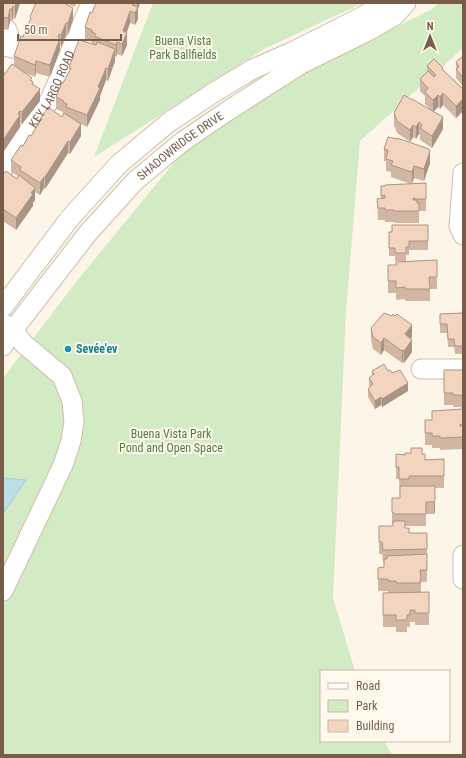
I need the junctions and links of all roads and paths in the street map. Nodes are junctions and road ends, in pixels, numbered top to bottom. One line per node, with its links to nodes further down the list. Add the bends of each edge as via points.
1 (90, 3): 6 (street, KEY LARGO ROAD, via 50,100)
2 (383, 3): 9 (street, SHADOWRIDGE DRIVE, via 366,15 253,69 168,124 119,164 70,218)
3 (406, 3): 10 (street, SHADOWRIDGE DRIVE, via 394,16 301,64 182,142 135,181 93,227)
4 (3, 27): 5 (street, via 7,30 13,48)
5 (3, 46)
6 (3, 169)
7 (463, 173): 8 (street, via 459,226)
8 (463, 235)
9 (3, 307)
10 (6, 333): 15 (street, via 24,344 62,376 72,401 74,422 71,441 62,465)
11 (421, 369): 12 (street)
12 (463, 369)
13 (463, 555): 14 (street)
14 (463, 579)
15 (3, 592)

